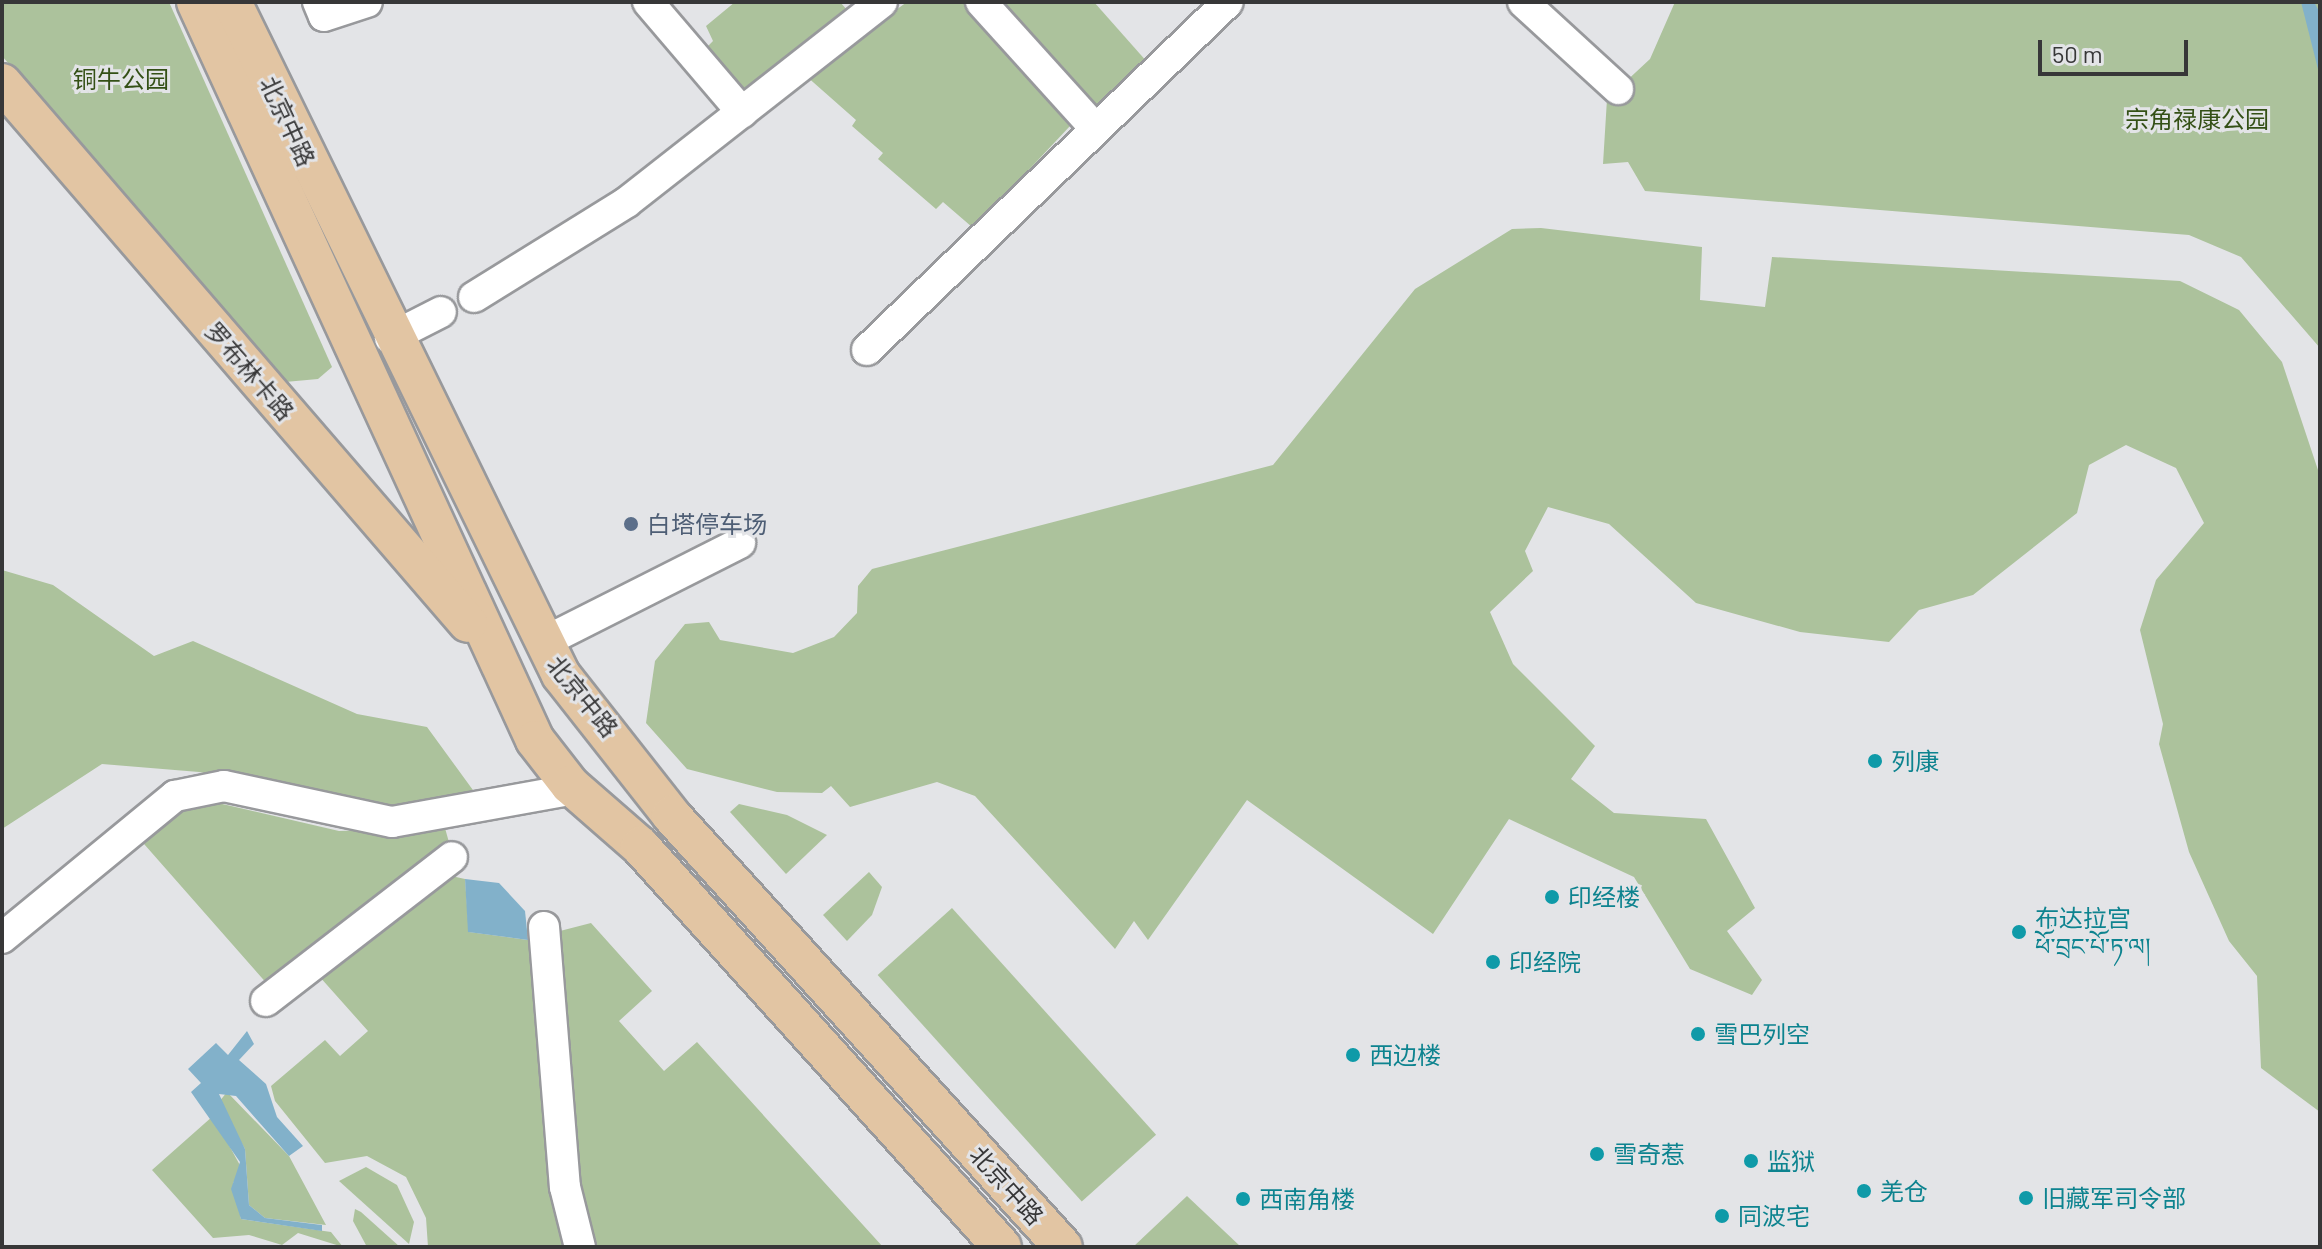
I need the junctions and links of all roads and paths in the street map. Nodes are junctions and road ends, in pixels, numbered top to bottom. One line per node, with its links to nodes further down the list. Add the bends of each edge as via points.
1 (196, 2): 20 (main road, 北京中路)
2 (232, 2): 16 (main road, 北京中路)
3 (318, 2): 4 (street, via 324,16)
4 (367, 2)
5 (648, 2): 12 (street)
6 (882, 2): 12 (street)
7 (981, 2): 13 (street)
8 (1228, 2): 13 (street)
9 (1523, 2): 11 (street)
10 (2, 83): 20 (main road, 罗布林卡路)
11 (1618, 89)
12 (742, 112): 14 (street, via 627,202)
13 (1093, 126): 17 (street)
14 (474, 297)
15 (441, 312): 16 (street)
16 (390, 338): 19 (main road, 北京中路)
17 (867, 350)
18 (740, 543): 19 (street)
19 (542, 643): 28 (main road, 北京中路, via 671,815)
20 (496, 660): 21 (main road, 北京中路, via 535,740)
21 (575, 789): 24 (street, via 392,822 224,786 175,796); 27 (main road, 北京中路, via 640,846)
22 (452, 857): 25 (street)
23 (544, 927): 26 (street, via 565,1187)
24 (2, 938)
25 (266, 1001)
26 (580, 1247)
27 (1002, 1247)
28 (1063, 1247)

